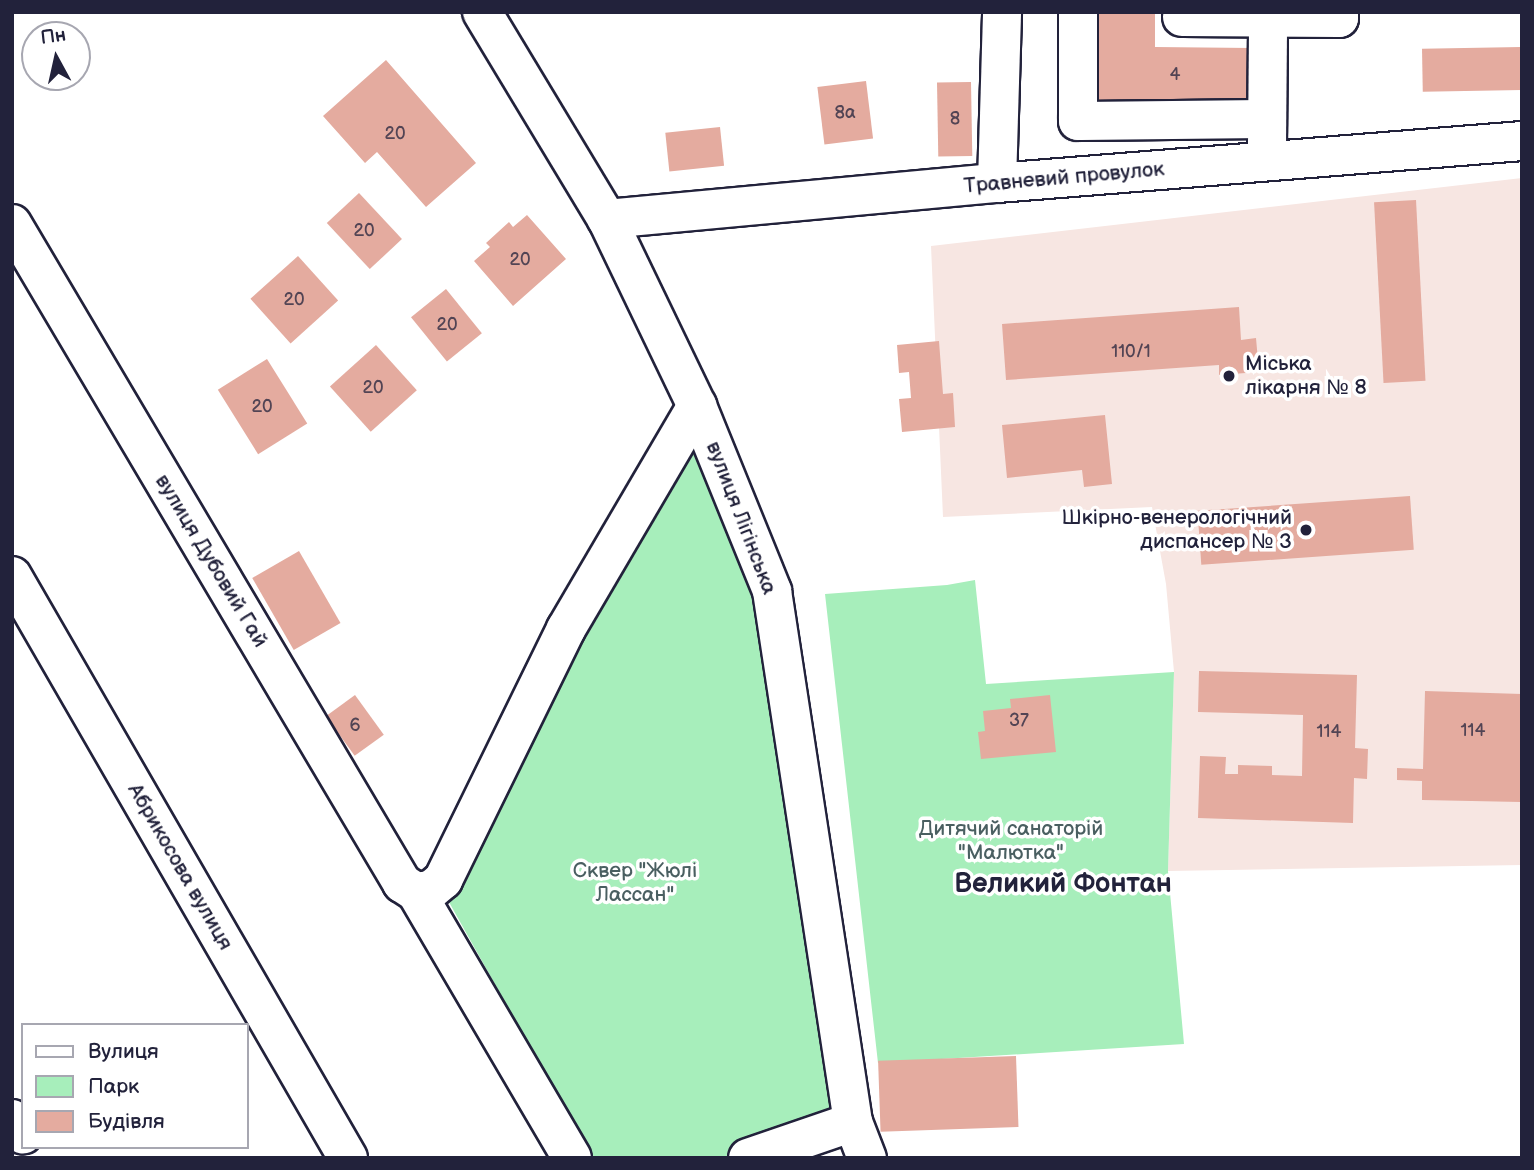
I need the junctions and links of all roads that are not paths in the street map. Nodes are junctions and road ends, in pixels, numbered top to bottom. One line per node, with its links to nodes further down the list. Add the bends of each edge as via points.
1 (482, 12): 11 (street, вулиця Лігінська)
2 (1002, 12): 10 (street)
3 (1078, 12): 7 (street, via 1078,121)
4 (1339, 12): 6 (street, via 1339,18)
5 (1182, 18): 6 (street)
6 (1268, 18): 7 (street)
7 (1268, 119): 9 (street)
8 (1522, 141): 9 (street, Травневий провулок)
9 (1267, 161): 10 (street, Травневий провулок)
10 (997, 183): 11 (street, Травневий провулок)
11 (607, 219): 13 (street, вулиця Лігінська)
12 (12, 224): 15 (street, вулиця Дубовий Гай, via 402,883)
13 (697, 406): 15 (street, via 566,629 443,880 431,890); 16 (street, вулиця Лігінська, via 772,591)
14 (12, 576): 17 (street, Абрикосова вулиця)
15 (416, 892): 18 (street, вулиця Дубовий Гай)
16 (853, 1122): 19 (street); 20 (street, вулиця Лігінська)
17 (348, 1158)
18 (572, 1158)
19 (748, 1158)
20 (867, 1158)

